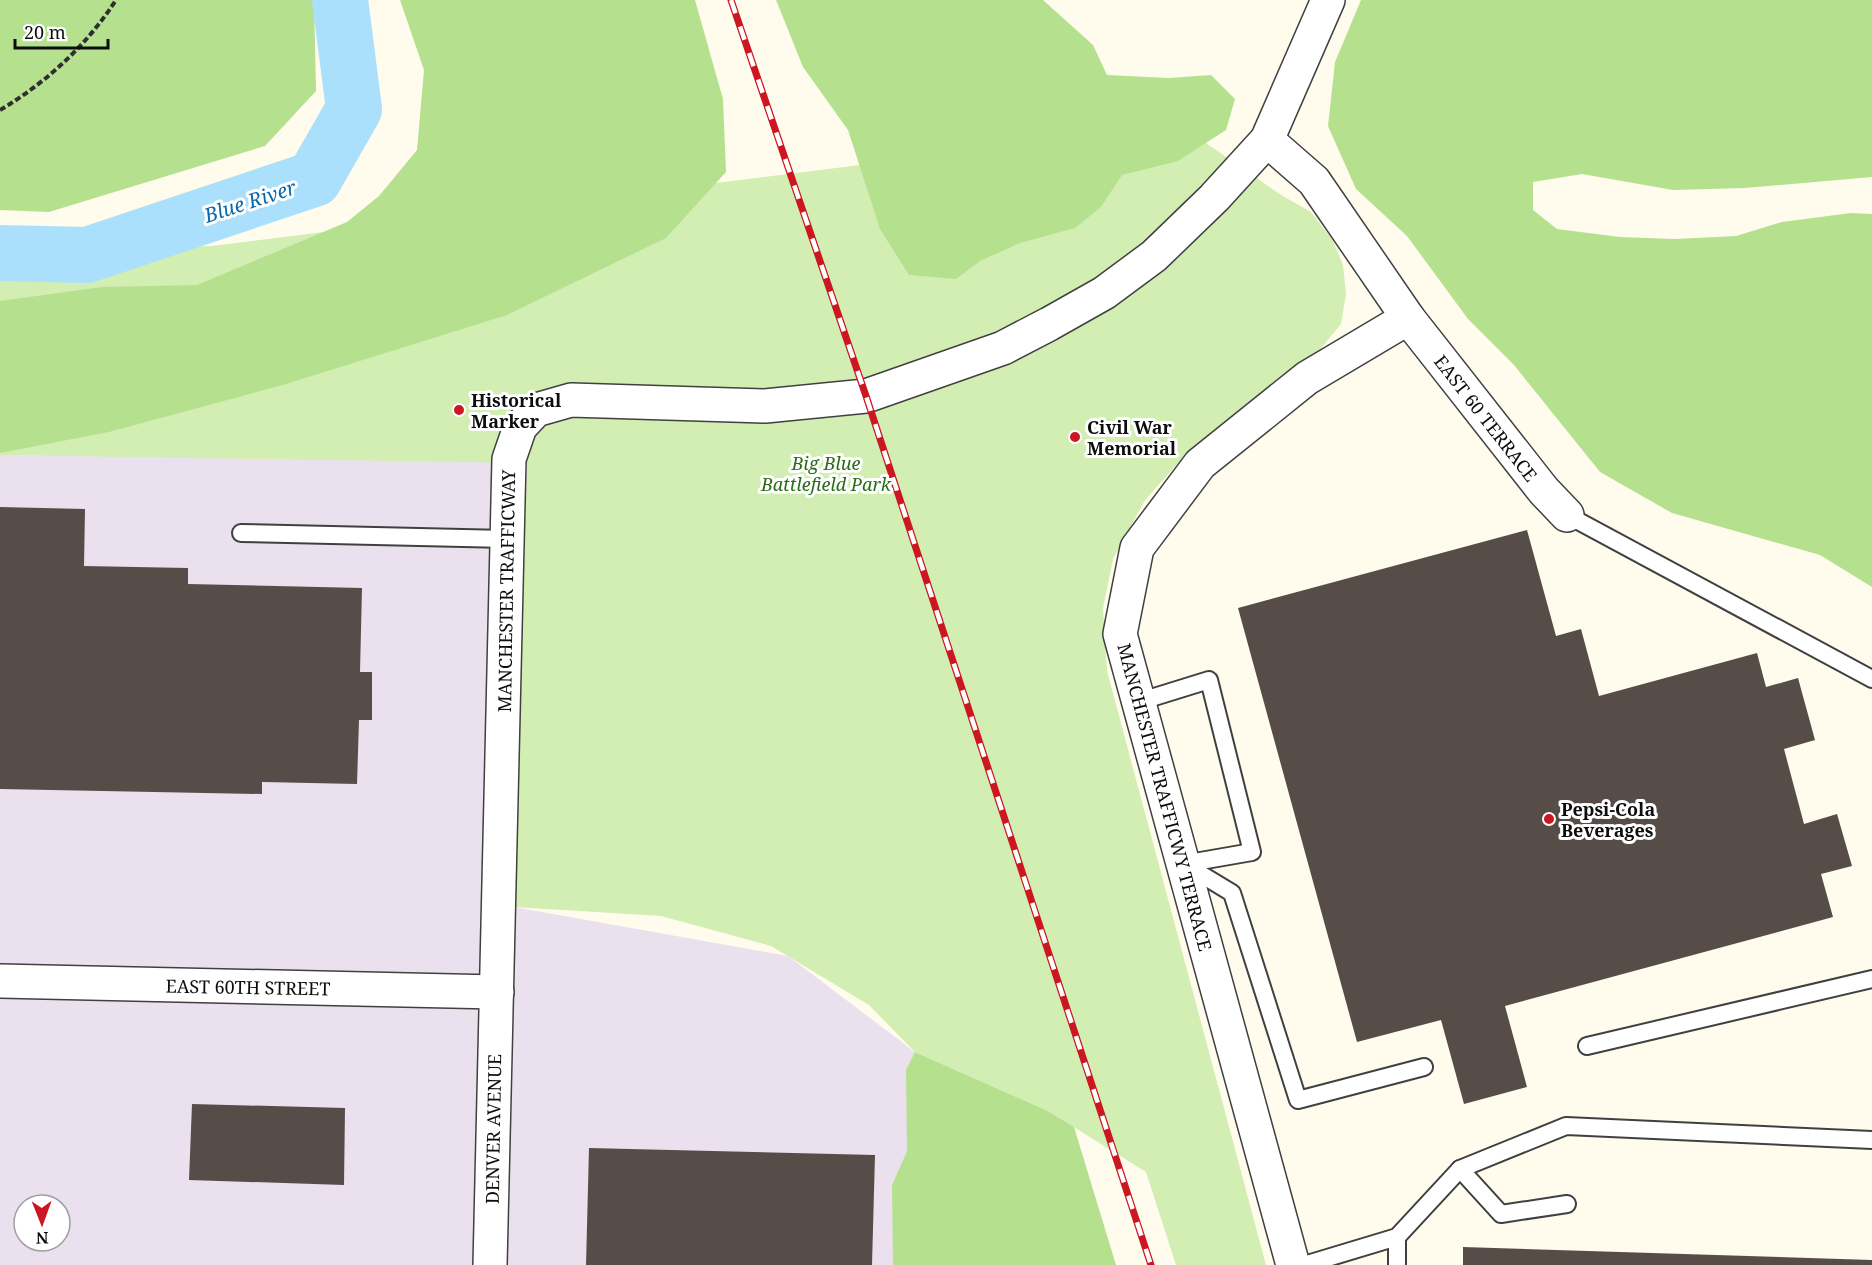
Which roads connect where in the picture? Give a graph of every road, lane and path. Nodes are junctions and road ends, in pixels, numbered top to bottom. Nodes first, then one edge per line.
1 (116, 0) edge
2 (1328, 0) edge
3 (0, 110) edge
4 (1267, 140) junction
5 (1408, 318) junction
6 (1567, 514) joint
7 (241, 533) dead end
8 (507, 539) junction
9 (1872, 679) edge
10 (1138, 702) junction
11 (1183, 864) junction
12 (1872, 979) edge
13 (0, 981) edge
14 (497, 992) junction
15 (1587, 1046) dead end
16 (1424, 1067) dead end
17 (1872, 1140) edge
18 (1460, 1169) junction
19 (1567, 1204) dead end
20 (1396, 1237) junction
21 (490, 1265) edge
22 (1293, 1265) edge
23 (1304, 1265) edge
24 (1397, 1265) edge

1 - 3 path
2 - 4 street, MANCHESTER TRAFFICWAY
4 - 5 street
4 - 8 street, MANCHESTER TRAFFICWAY
5 - 6 street, EAST 60 TERRACE
5 - 10 street, MANCHESTER TRAFFICWY TERRACE
6 - 9 lane
7 - 8 lane
8 - 14 street, MANCHESTER TRAFFICWAY
10 - 11 street, MANCHESTER TRAFFICWY TERRACE
10 - 11 lane
11 - 16 lane
11 - 22 street, MANCHESTER TRAFFICWY TERRACE
12 - 15 lane
13 - 14 street, EAST 60TH STREET
14 - 21 street, DENVER AVENUE
17 - 18 lane
18 - 19 lane
18 - 20 lane
20 - 23 lane
20 - 24 lane

